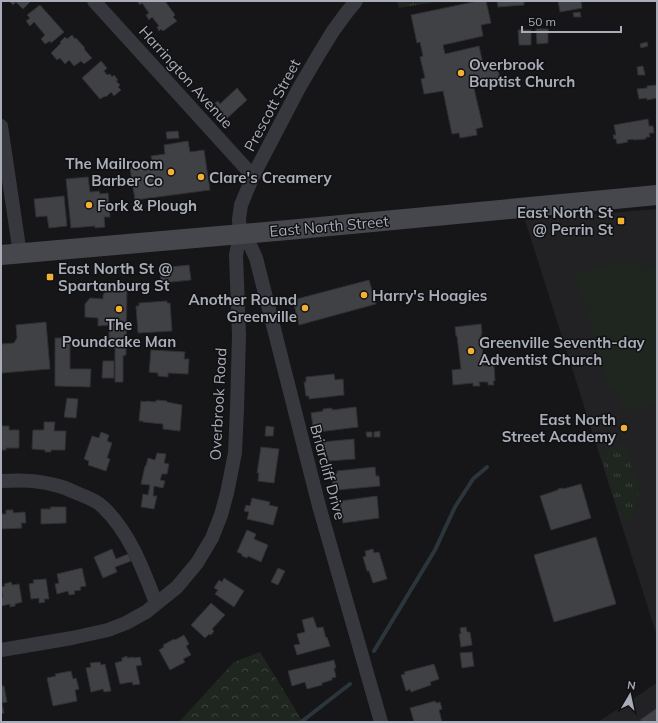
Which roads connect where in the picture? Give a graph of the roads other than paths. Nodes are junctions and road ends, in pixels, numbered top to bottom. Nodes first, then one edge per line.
1 (94, 1) edge
2 (356, 1) edge
3 (1, 126) edge
4 (253, 176) junction
5 (657, 195) edge
6 (240, 234) junction
7 (11, 254) edge
8 (1, 481) edge
9 (156, 603) junction
10 (1, 650) edge
11 (381, 722) edge

1 - 4 street, Harrington Avenue
2 - 4 street, Prescott Street
3 - 7 street
4 - 6 street, Prescott Street
5 - 6 main road, East North Street
6 - 7 main road, East North Street
6 - 9 street, Overbrook Road
6 - 11 street, Briarcliff Drive
8 - 9 street
9 - 10 street, Overbrook Road

